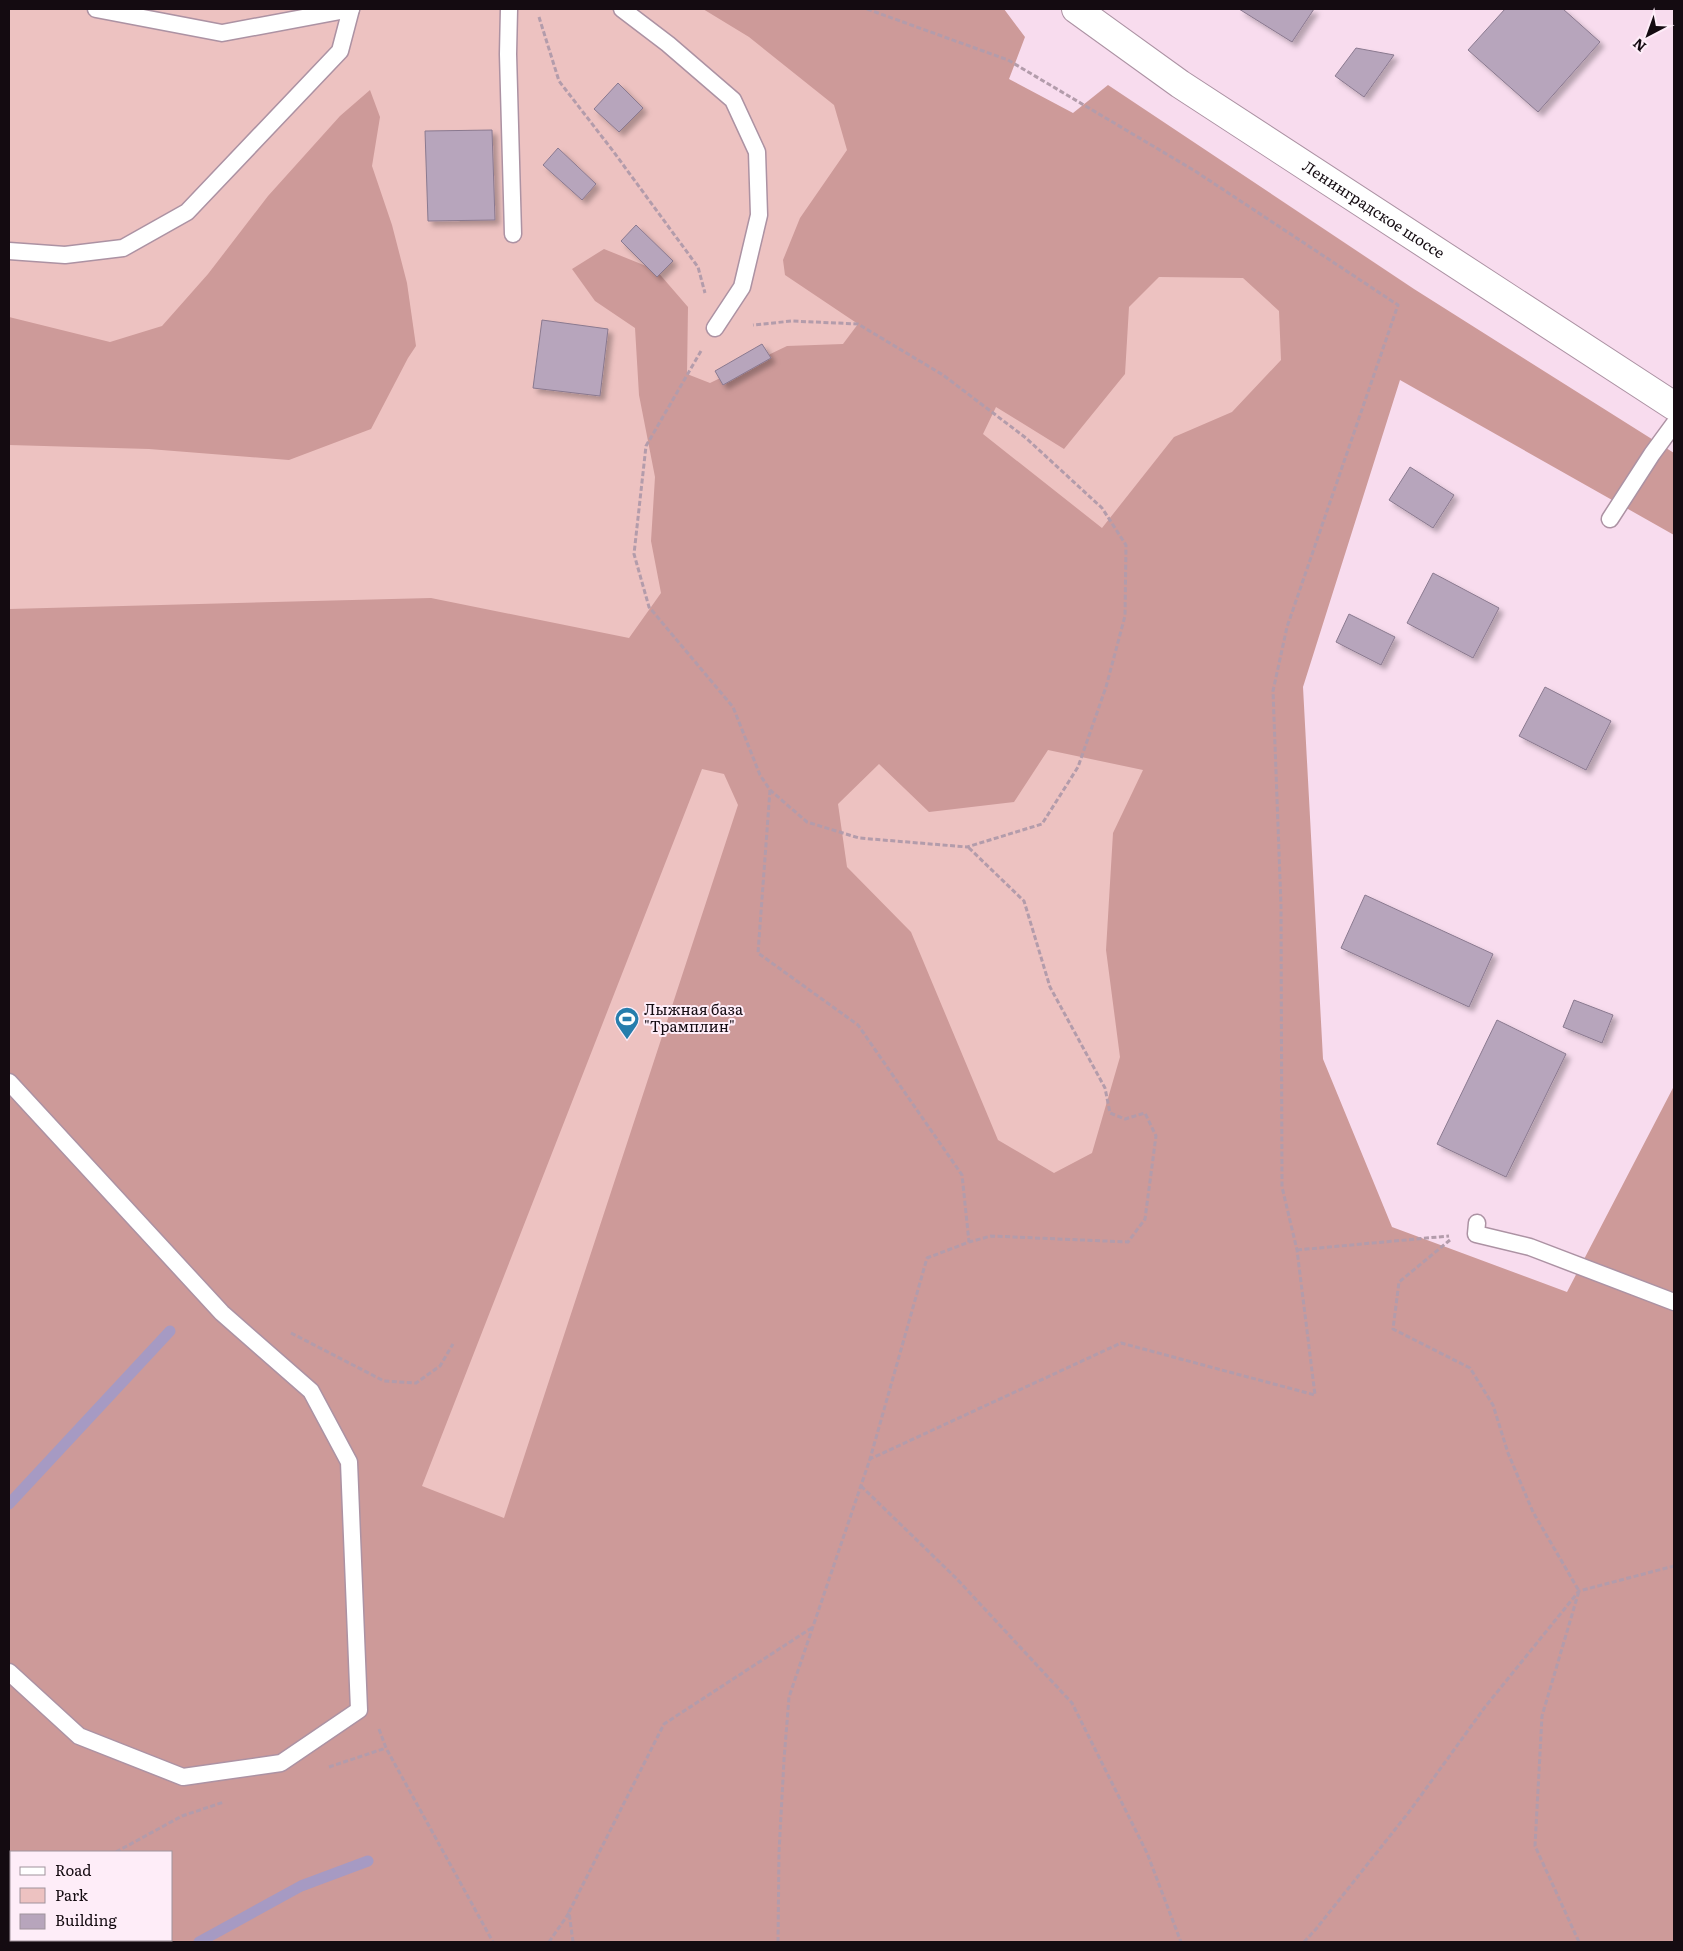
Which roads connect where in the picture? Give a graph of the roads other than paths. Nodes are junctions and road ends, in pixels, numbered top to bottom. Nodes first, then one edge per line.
1 (96, 9) edge
2 (351, 9) edge
3 (509, 9) edge
4 (622, 9) edge
5 (1076, 9) edge
6 (513, 234) dead end
7 (9, 251) edge
8 (715, 328) road end
9 (1674, 406) edge
10 (1674, 424) edge
11 (1610, 519) dead end
12 (9, 1082) edge
13 (1477, 1223) dead end
14 (1674, 1302) edge
15 (9, 1672) edge

1 - 2 lane
2 - 7 lane
3 - 6 lane
4 - 8 lane
5 - 9 main road, Ленинградское шоссе
10 - 11 lane
12 - 15 lane
13 - 14 lane

